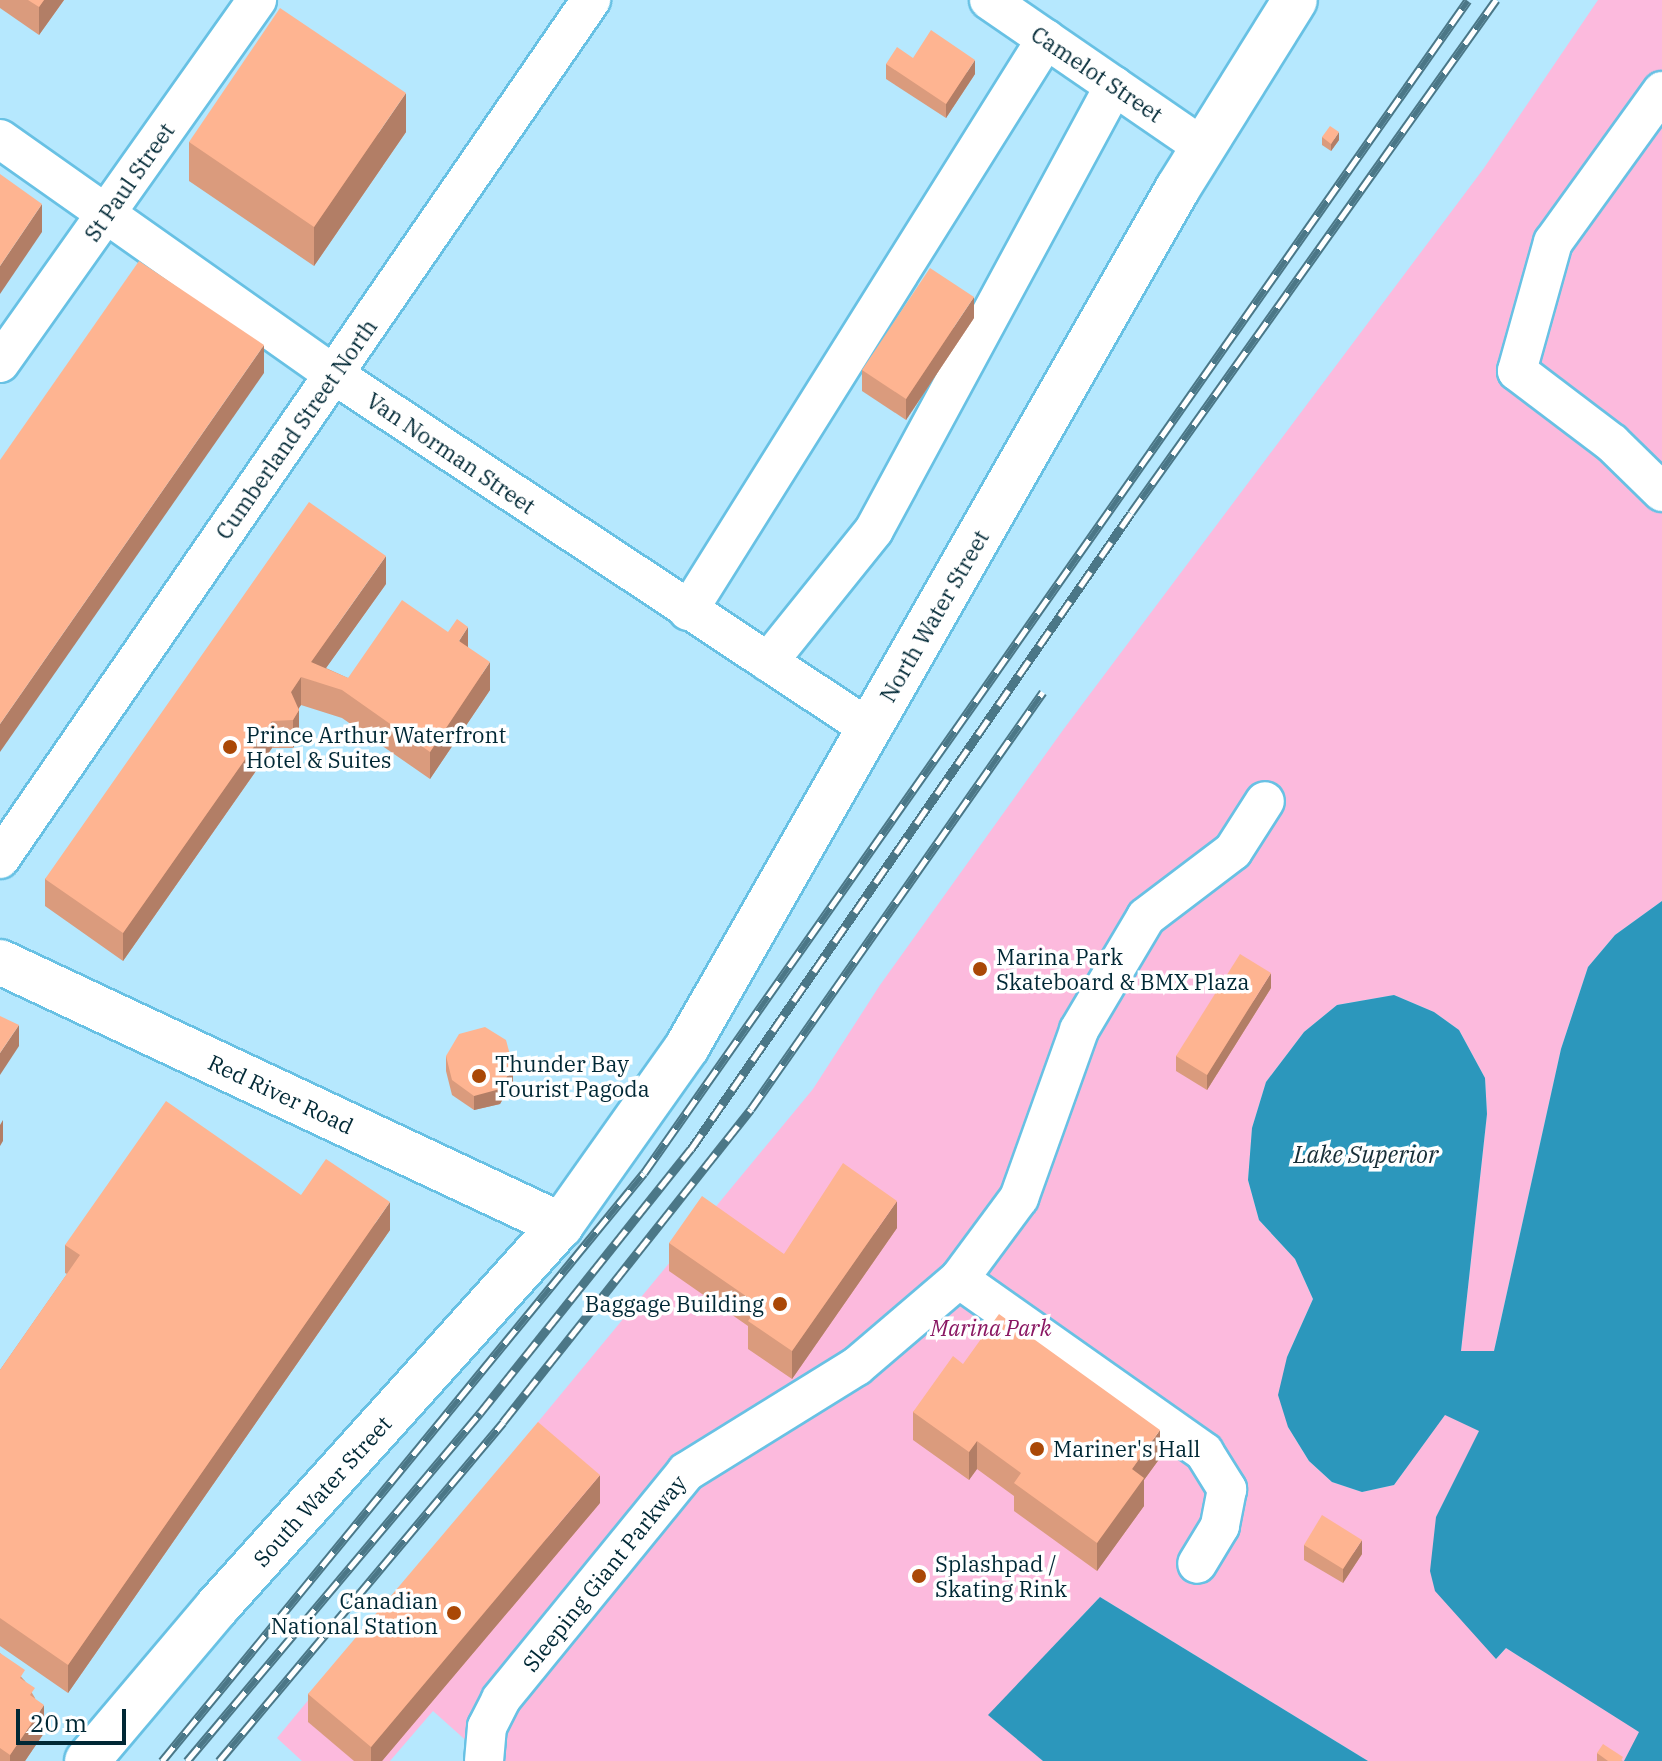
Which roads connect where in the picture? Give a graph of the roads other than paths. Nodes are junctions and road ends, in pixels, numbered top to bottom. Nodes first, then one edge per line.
1 (257, 0) edge
2 (591, 0) edge
3 (989, 0) edge
4 (1295, 0) edge
5 (1046, 39) junction
6 (1114, 86) junction
7 (1662, 91) edge
8 (0, 139) edge
9 (1204, 148) junction
10 (107, 213) junction
11 (0, 363) edge
12 (333, 374) junction
13 (1662, 492) edge
14 (688, 611) junction
15 (768, 662) junction
16 (870, 729) junction
17 (1265, 801) dead end
18 (0, 859) edge
19 (0, 962) edge
20 (561, 1225) junction
21 (959, 1279) junction
22 (1197, 1564) dead end
23 (87, 1761) edge
24 (484, 1761) edge

1 - 10 street, St Paul Street
2 - 12 street, Cumberland Street North
3 - 5 street, Camelot Street
4 - 9 main road, North Water Street
5 - 6 street, Camelot Street
5 - 14 street
6 - 9 street, Camelot Street
6 - 15 street
7 - 13 street
8 - 10 street, Van Norman Street
9 - 16 main road, North Water Street
10 - 11 street, St Paul Street
10 - 12 street, Van Norman Street
12 - 14 street, Van Norman Street
12 - 18 street, Cumberland Street North
14 - 15 street, Van Norman Street
15 - 16 street, Van Norman Street
16 - 20 main road, North Water Street
17 - 21 street, Sleeping Giant Parkway
19 - 20 main road, Red River Road
20 - 23 main road, South Water Street
21 - 22 street
21 - 24 street, Sleeping Giant Parkway

